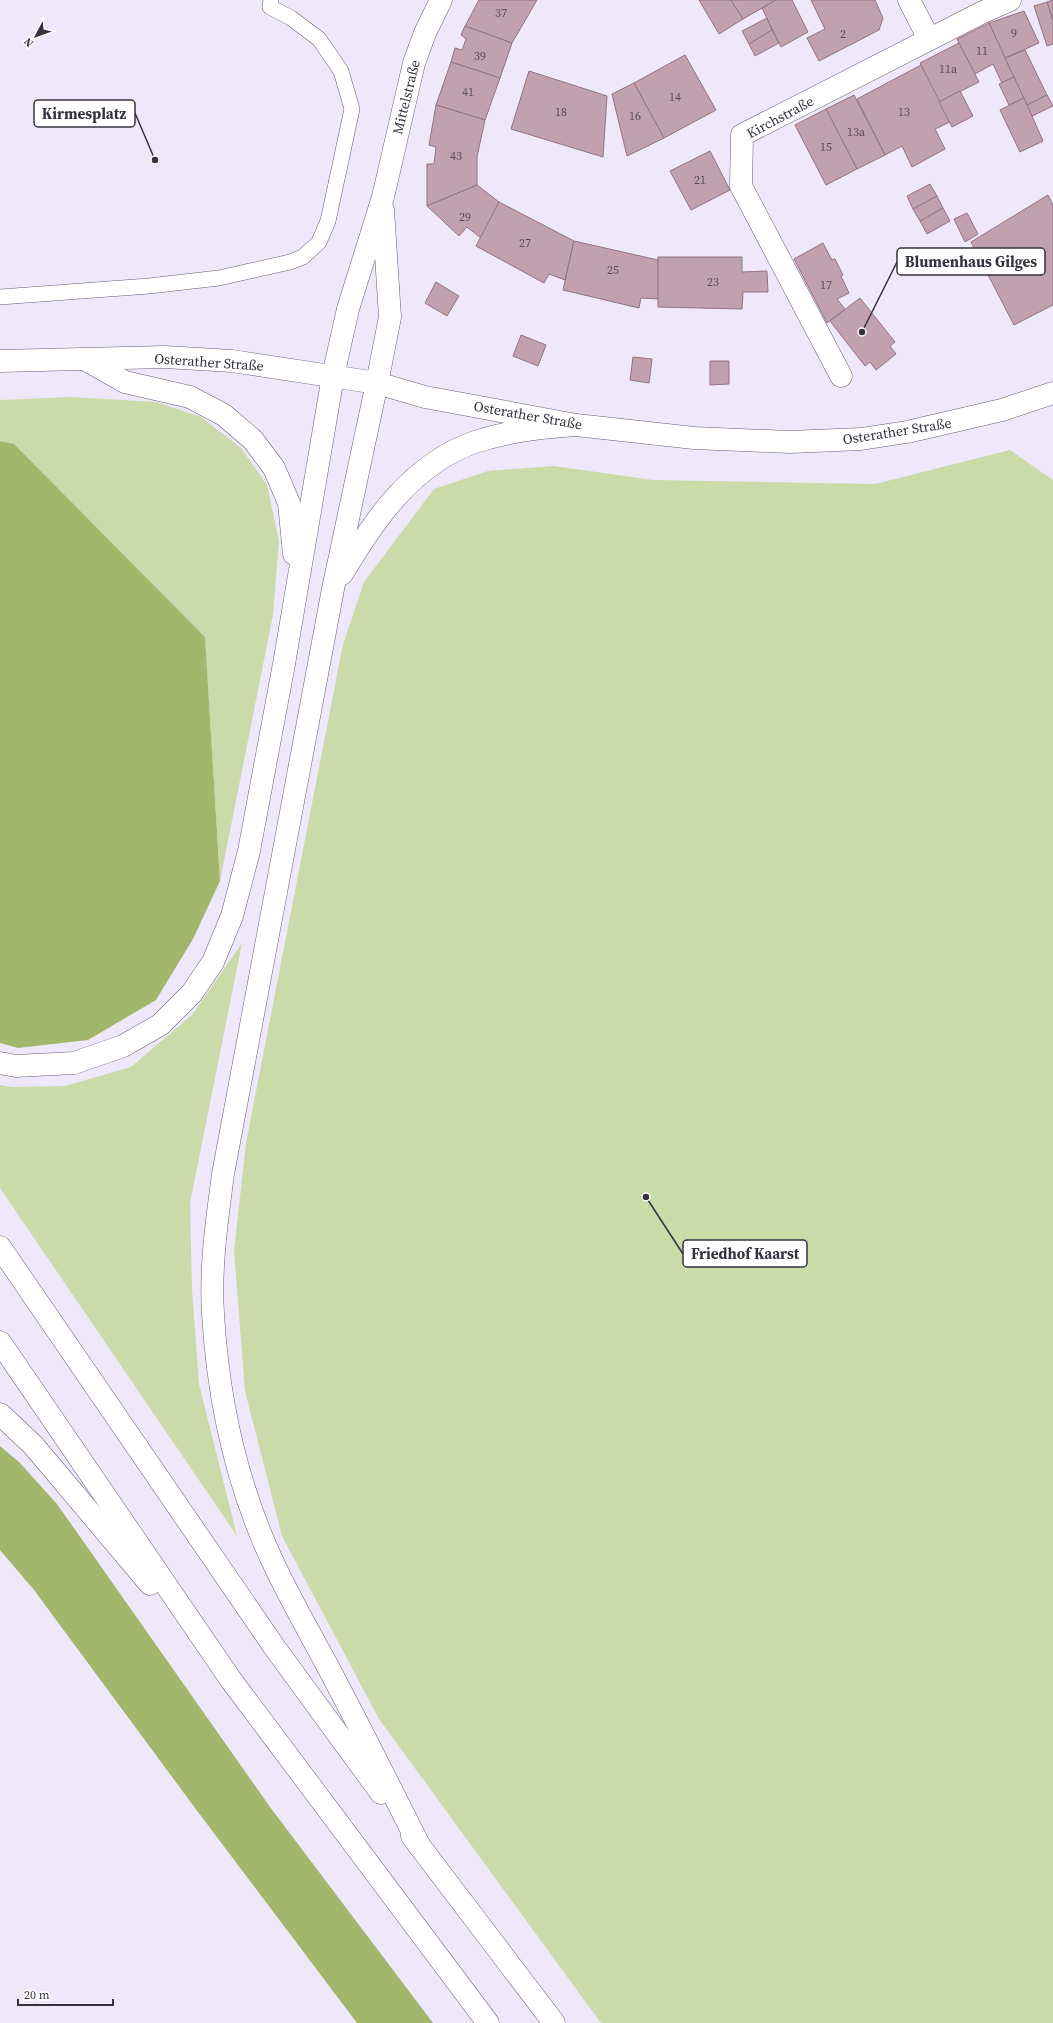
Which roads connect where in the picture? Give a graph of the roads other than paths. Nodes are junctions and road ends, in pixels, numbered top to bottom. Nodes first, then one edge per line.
1 (271, 0) edge
2 (441, 0) edge
3 (909, 0) edge
4 (1010, 0) edge
5 (929, 39) junction
6 (383, 197) junction
7 (0, 296) edge
8 (86, 360) junction
9 (0, 361) edge
10 (333, 376) junction
11 (841, 376) dead end
12 (377, 383) junction
13 (1053, 393) edge
14 (576, 425) junction
15 (333, 589) junction
16 (296, 591) junction
17 (0, 1062) edge
18 (0, 1247) edge
19 (0, 1342) edge
20 (0, 1414) edge
21 (231, 1680) junction
22 (420, 1847) junction
23 (488, 2023) edge
24 (554, 2023) edge

1 - 7 lane
2 - 6 main road, Mittelstraße
3 - 5 main road
4 - 5 main road, Kirchstraße
5 - 11 main road, Kirchstraße
6 - 10 main road, Mittelstraße
6 - 12 main road, Mittelstraße
8 - 9 main road, Osterather Straße
8 - 10 main road, Osterather Straße
8 - 16 main road
10 - 12 main road, Osterather Straße
10 - 16 main road, Mittelstraße
12 - 14 main road, Osterather Straße
12 - 15 main road, Mittelstraße
13 - 14 main road, Osterather Straße
14 - 15 main road
15 - 22 main road, Mittelstraße
16 - 17 main road
18 - 22 main road
19 - 21 main road
20 - 21 main road
21 - 23 main road
22 - 24 main road

